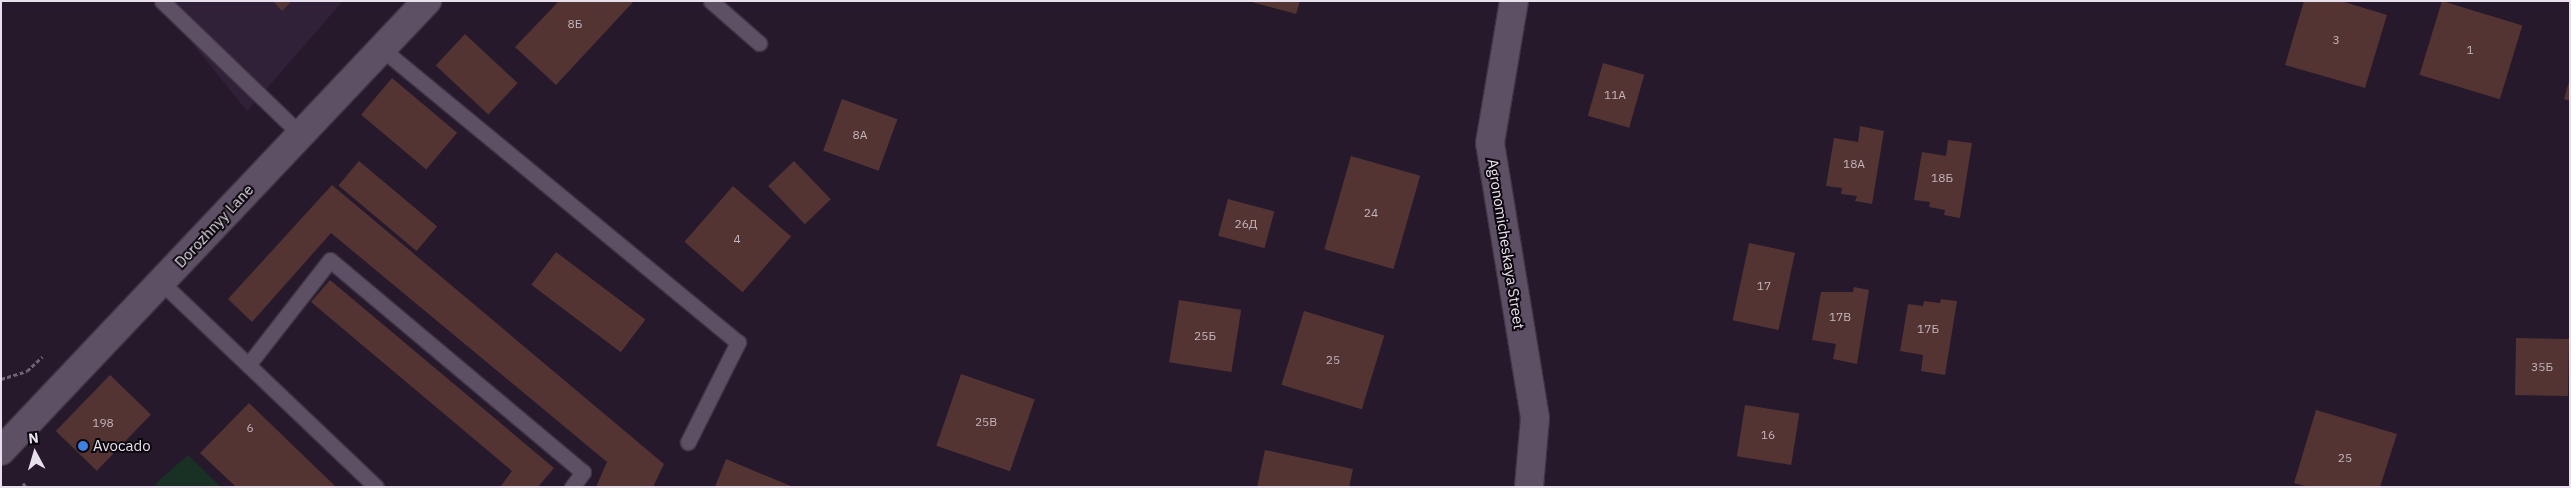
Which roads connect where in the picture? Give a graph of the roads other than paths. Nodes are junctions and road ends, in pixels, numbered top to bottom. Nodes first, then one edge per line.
1 (162, 1) edge
2 (428, 1) edge
3 (711, 1) edge
4 (1514, 1) edge
5 (759, 42) dead end
6 (382, 49) junction
7 (300, 134) junction
8 (161, 282) junction
9 (248, 365) junction
10 (688, 442) dead end
11 (1, 451) edge
12 (376, 487) edge
13 (572, 487) edge
14 (1529, 487) edge

1 - 7 lane
2 - 6 street, Dorozhnyy Lane
3 - 5 lane
4 - 14 street, Agronomicheskaya Street
6 - 7 street, Dorozhnyy Lane
6 - 10 lane
7 - 8 street, Dorozhnyy Lane
8 - 9 lane
8 - 11 street, Dorozhnyy Lane
9 - 12 lane
9 - 13 lane

